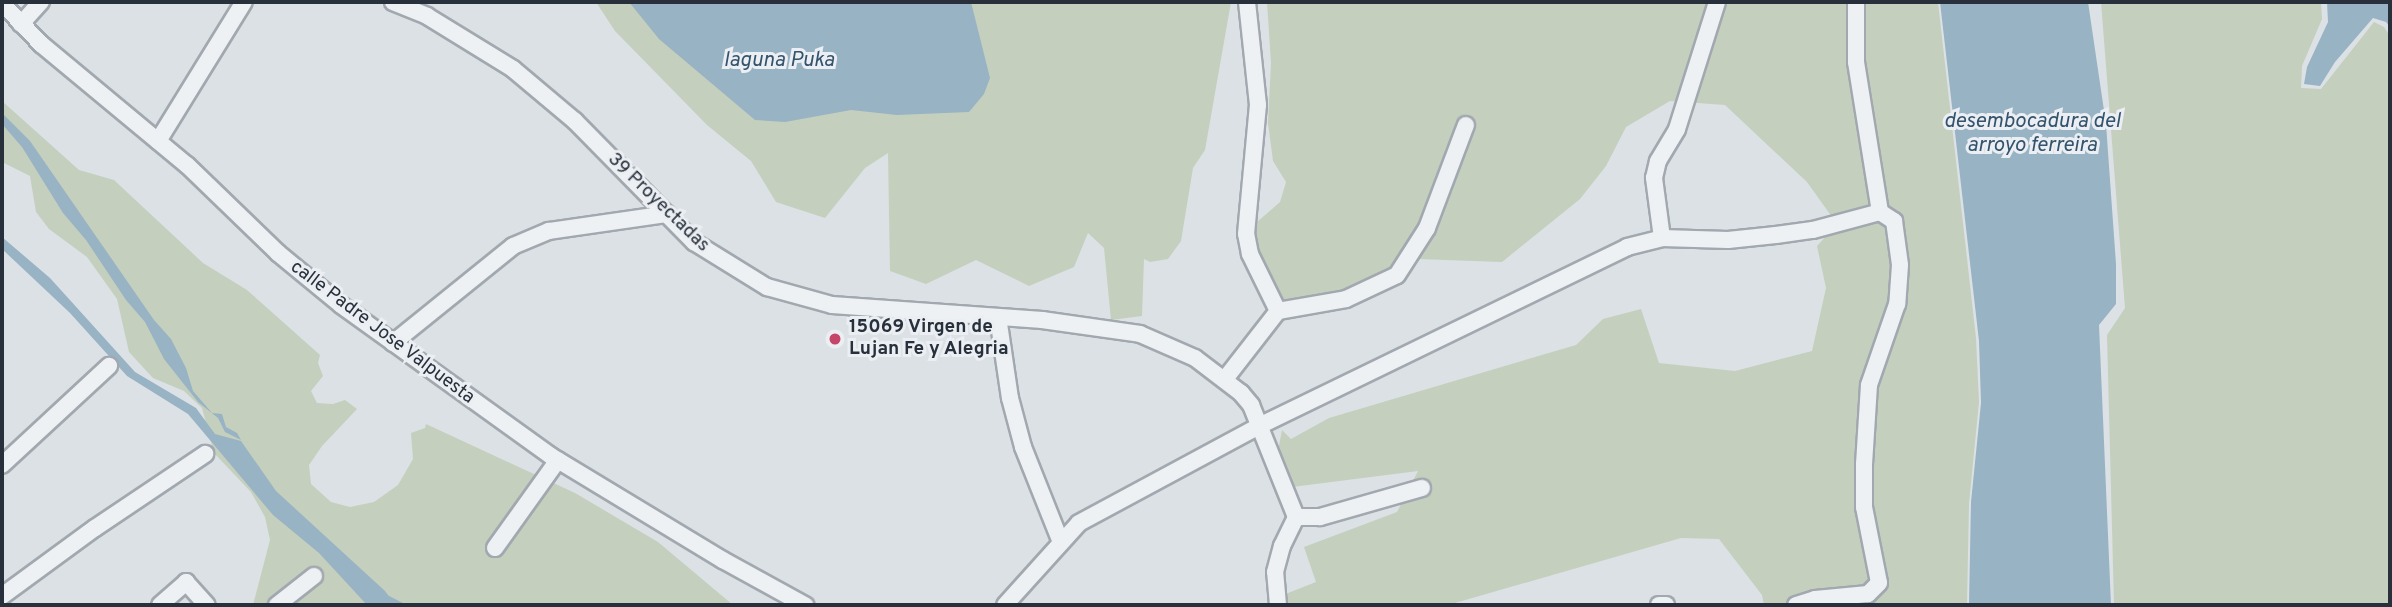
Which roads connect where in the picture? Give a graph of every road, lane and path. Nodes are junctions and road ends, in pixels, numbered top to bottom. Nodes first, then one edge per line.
1 (41, 2) edge
2 (244, 2) edge
3 (393, 2) edge
4 (1247, 2) edge
5 (1717, 2) edge
6 (1856, 2) edge
7 (2, 3) edge
8 (20, 24) junction
9 (1466, 125) dead end
10 (158, 141) junction
11 (1880, 212) junction
12 (667, 214) junction
13 (1662, 238) junction
14 (1278, 311) junction
15 (998, 317) junction
16 (393, 342) junction
17 (109, 366) dead end
18 (1225, 379) junction
19 (1259, 426) junction
20 (205, 454) dead end
21 (558, 460) junction
22 (2, 465) edge
23 (1422, 488) dead end
24 (1296, 517) junction
25 (1060, 540) junction
26 (495, 548) dead end
27 (314, 576) dead end
28 (2, 596) edge
29 (160, 605) edge
30 (207, 605) edge
31 (277, 605) edge
32 (805, 605) edge
33 (1004, 605) edge
34 (1278, 605) edge
35 (1659, 605) edge
36 (1666, 605) edge
37 (1796, 605) edge

1 - 8 street
2 - 10 street
3 - 12 street, 39 Proyectadas
4 - 14 street
5 - 13 street
6 - 11 street
7 - 8 street, calle Padre Jose Valpuesta
8 - 10 street, calle Padre Jose Valpuesta
9 - 14 street
10 - 16 street, calle Padre Jose Valpuesta
11 - 13 street
11 - 37 street
12 - 15 street, 39 Proyectadas
12 - 16 street
13 - 19 street
14 - 18 street
15 - 18 street, 39 Proyectadas
15 - 25 street
16 - 21 street, calle Padre Jose Valpuesta
17 - 22 street
18 - 19 street, 39 Proyectadas
19 - 24 street, 39 Proyectadas
19 - 25 street
20 - 28 street
21 - 26 street
21 - 32 street, calle Padre Jose Valpuesta
23 - 24 street
24 - 34 street
25 - 33 street
27 - 31 street
29 - 30 street
35 - 36 street

